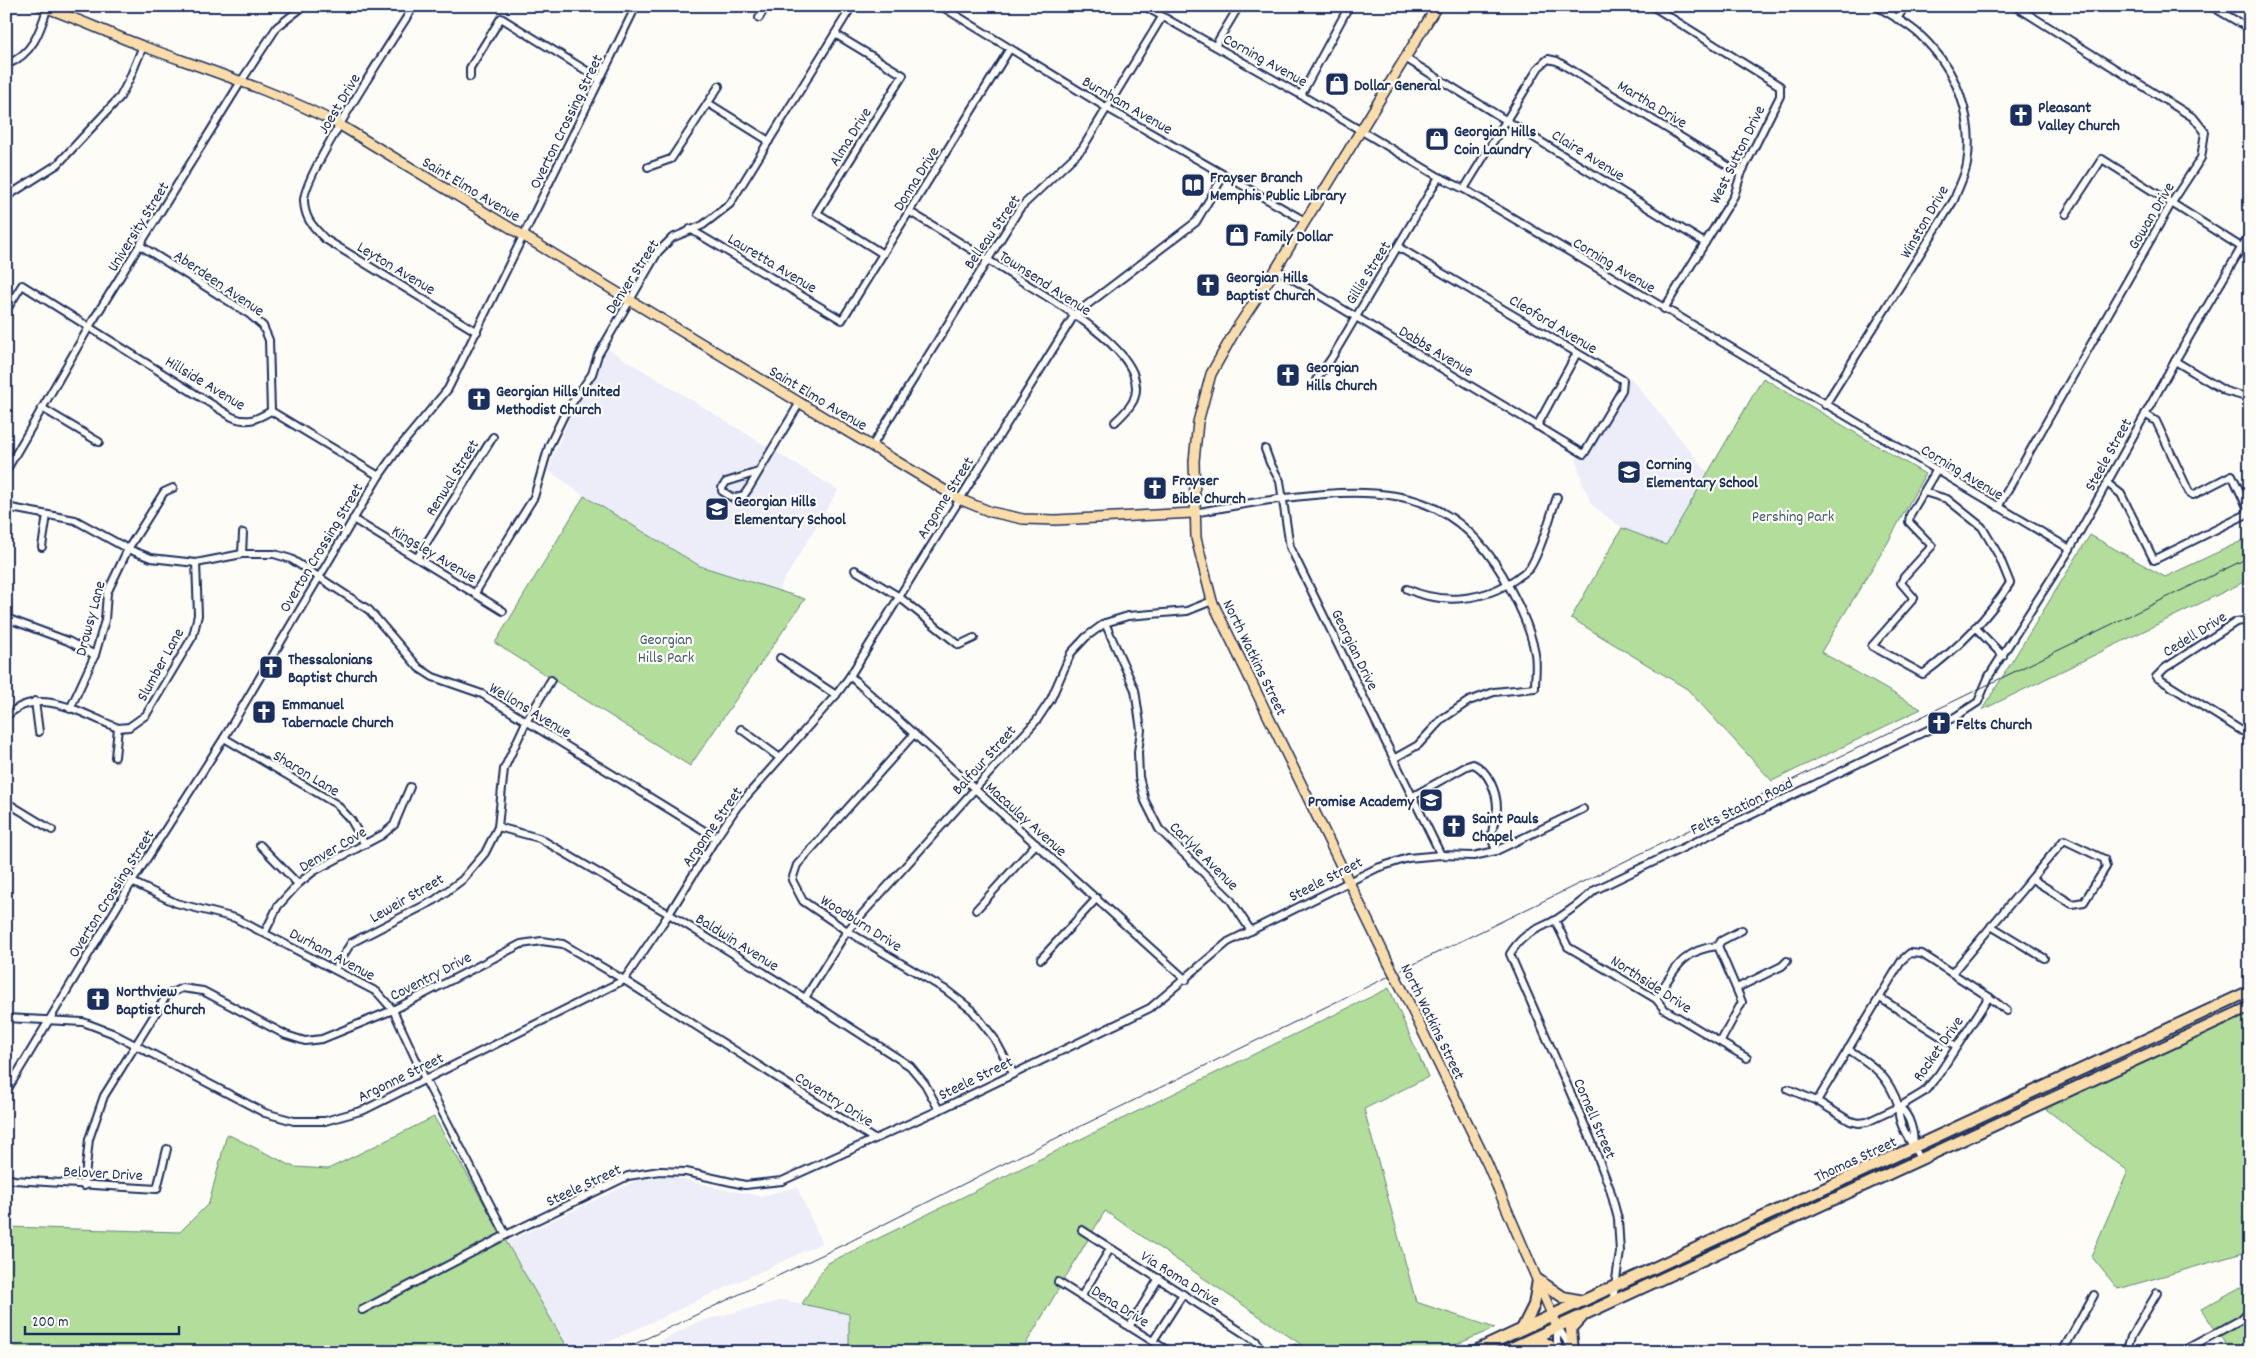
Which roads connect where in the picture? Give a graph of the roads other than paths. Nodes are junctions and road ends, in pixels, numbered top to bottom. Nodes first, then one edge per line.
1 (304, 6) edge
2 (414, 6) edge
3 (636, 6) edge
4 (766, 6) edge
5 (852, 6) edge
6 (941, 6) edge
7 (1144, 6) edge
8 (1239, 6) edge
9 (1350, 6) edge
10 (1438, 6) edge
11 (1652, 6) edge
12 (1876, 6) edge
13 (1905, 6) edge
14 (2015, 6) edge
15 (2211, 6) edge
16 (46, 7) edge
17 (1162, 17) junction
18 (759, 18) dead end
19 (1897, 19) junction
20 (2250, 30) edge
21 (835, 34) junction
22 (142, 46) junction
23 (1215, 46) junction
24 (1009, 50) junction
25 (1405, 58) junction
26 (6, 65) edge
27 (470, 77) dead end
28 (600, 79) junction
29 (242, 80) junction
30 (719, 86) dead end
31 (1301, 94) junction
32 (708, 103) junction
33 (1107, 108) junction
34 (1507, 119) junction
35 (340, 125) junction
36 (1361, 131) junction
37 (769, 141) junction
38 (648, 167) dead end
39 (1742, 174) junction
40 (1224, 176) junction
41 (1439, 177) junction
42 (1464, 189) junction
43 (7, 193) edge
44 (2171, 204) junction
45 (910, 212) junction
46 (2066, 214) dead end
47 (307, 220) joint
48 (1304, 221) junction
49 (690, 228) junction
50 (2250, 233) edge
51 (523, 237) junction
52 (1706, 243) junction
53 (141, 246) junction
54 (1398, 247) junction
55 (2241, 247) junction
56 (883, 254) junction
57 (986, 259) junction
58 (1276, 268) junction
59 (628, 301) junction
60 (1664, 309) junction
61 (6, 311) edge
62 (1075, 314) junction
63 (1355, 317) junction
64 (842, 320) joint
65 (89, 327) junction
66 (477, 332) junction
67 (1577, 353) junction
68 (2175, 361) junction
69 (1316, 380) dead end
70 (2250, 398) edge
71 (799, 404) junction
72 (1825, 405) junction
73 (42, 408) junction
74 (271, 411) junction
75 (2145, 414) junction
76 (1115, 422) dead end
77 (1537, 426) junction
78 (492, 437) dead end
79 (99, 442) dead end
80 (872, 446) junction
81 (1265, 449) dead end
82 (1584, 454) joint
83 (6, 471) edge
84 (1936, 471) junction
85 (758, 472) junction
86 (378, 476) junction
87 (2107, 483) junction
88 (173, 488) dead end
89 (1924, 492) junction
90 (1283, 497) junction
91 (1557, 497) dead end
92 (958, 500) junction
93 (6, 507) edge
94 (1998, 507) junction
95 (1194, 513) junction
96 (47, 515) junction
97 (353, 519) junction
98 (243, 533) dead end
99 (42, 547) dead end
100 (128, 549) junction
101 (2070, 549) junction
102 (242, 554) junction
103 (417, 558) junction
104 (196, 563) junction
105 (855, 570) dead end
106 (318, 576) junction
107 (1508, 584) junction
108 (1406, 589) dead end
109 (475, 593) junction
110 (898, 596) junction
111 (1212, 601) junction
112 (503, 611) dead end
113 (6, 618) edge
114 (2250, 620) edge
115 (1105, 623) junction
116 (1975, 627) junction
117 (974, 638) dead end
118 (96, 655) junction
119 (2003, 656) junction
120 (780, 658) dead end
121 (850, 676) junction
122 (551, 680) dead end
123 (1986, 686) joint
124 (836, 695) junction
125 (35, 701) junction
126 (70, 709) junction
127 (6, 717) edge
128 (526, 722) junction
129 (118, 728) junction
130 (741, 729) dead end
131 (39, 732) dead end
132 (914, 734) junction
133 (2250, 736) edge
134 (224, 738) junction
135 (115, 757) dead end
136 (780, 758) junction
137 (1395, 758) junction
138 (410, 787) dead end
139 (975, 788) junction
140 (1413, 796) junction
141 (6, 802) edge
142 (1583, 809) dead end
143 (498, 827) junction
144 (52, 830) dead end
145 (716, 838) junction
146 (364, 843) junction
147 (1036, 844) junction
148 (260, 845) dead end
149 (1496, 851) junction
150 (1441, 855) junction
151 (2032, 879) junction
152 (132, 882) junction
153 (1348, 882) junction
154 (298, 884) junction
155 (1097, 898) junction
156 (976, 910) dead end
157 (669, 914) junction
158 (1555, 920) junction
159 (1991, 926) junction
160 (1742, 930) dead end
161 (847, 931) junction
162 (1252, 931) junction
163 (265, 932) junction
164 (1718, 946) junction
165 (1510, 954) joint
166 (2044, 958) dead end
167 (1041, 960) dead end
168 (1787, 960) dead end
169 (335, 969) junction
170 (1952, 973) junction
171 (624, 980) junction
172 (1186, 980) junction
173 (1737, 988) junction
174 (2250, 991) edge
175 (1989, 996) junction
176 (804, 998) junction
177 (1880, 998) junction
178 (1656, 999) junction
179 (2250, 1007) edge
180 (393, 1010) junction
181 (2007, 1012) dead end
182 (6, 1018) edge
183 (48, 1021) junction
184 (1721, 1041) junction
185 (134, 1045) junction
186 (1956, 1046) junction
187 (1848, 1049) junction
188 (1747, 1058) dead end
189 (1013, 1073) junction
190 (425, 1080) junction
191 (1788, 1088) dead end
192 (6, 1092) edge
193 (1817, 1101) junction
194 (2006, 1104) junction
195 (1899, 1107) junction
196 (939, 1110) junction
197 (2013, 1116) junction
198 (874, 1139) junction
199 (1914, 1147) junction
200 (167, 1149) dead end
201 (1920, 1159) junction
202 (6, 1177) edge
203 (84, 1186) junction
204 (1082, 1230) dead end
205 (506, 1235) junction
206 (1110, 1250) junction
207 (1159, 1278) junction
208 (1538, 1280) junction
209 (1058, 1282) dead end
210 (1614, 1286) junction
211 (2157, 1293) dead end
212 (1183, 1294) junction
213 (2094, 1295) dead end
214 (1081, 1297) junction
215 (1613, 1300) junction
216 (1582, 1301) junction
217 (362, 1310) dead end
218 (2250, 1310) edge
219 (1588, 1312) junction
220 (1553, 1315) junction
221 (1557, 1326) junction
222 (1129, 1327) junction
223 (1522, 1329) junction
224 (1153, 1341) junction
225 (1522, 1342) junction
226 (1170, 1352) edge
227 (1261, 1352) edge
228 (1288, 1352) edge
229 (1307, 1352) edge
230 (1473, 1352) edge
231 (1503, 1352) edge
232 (1556, 1352) edge
233 (1561, 1352) edge
234 (1573, 1352) edge
235 (2062, 1352) edge
236 (2126, 1352) edge
237 (2181, 1352) edge

1 - 29 street, University Street
2 - 35 street, Joest Drive
3 - 28 street, Overton Crossing Street
4 - 18 street
5 - 21 street, Denver Street
6 - 24 street, Burnham Avenue
7 - 17 street, Corning Avenue
8 - 23 street
9 - 31 street
10 - 25 main road, North Watkins Street
11 - 39 street, West Sutton Drive
12 - 19 street, Winston Drive
13 - 19 street
14 - 44 street, Gowan Drive
15 - 20 street
16 - 22 main road, Saint Elmo Avenue
16 - 26 street
17 - 23 street, Corning Avenue
17 - 33 street, Belleau Street
19 - 72 street, Winston Drive
21 - 37 street, Denver Street
21 - 56 street, Alma Drive
22 - 29 main road, Saint Elmo Avenue
22 - 43 street
23 - 31 street, Corning Avenue
24 - 33 street, Burnham Avenue
24 - 45 street, Donna Drive
25 - 34 street, Claire Avenue
25 - 36 main road, North Watkins Street
27 - 28 street
28 - 51 street, Overton Crossing Street
29 - 35 main road, Saint Elmo Avenue
29 - 53 street, University Street
30 - 32 street
31 - 36 street, Corning Avenue
32 - 37 street
32 - 38 street
33 - 40 street, Burnham Avenue
33 - 57 street, Belleau Street
34 - 39 street, Martha Drive
34 - 42 street
34 - 52 street, Claire Avenue
35 - 47 street, Joest Drive
35 - 51 main road, Saint Elmo Avenue
36 - 41 street, Corning Avenue
36 - 48 main road, North Watkins Street
37 - 49 street, Denver Street
39 - 52 street, West Sutton Drive
40 - 48 street, Burnham Avenue
40 - 62 street, Argonne Street
41 - 42 street, Corning Avenue
41 - 54 street, Gillie Street
42 - 60 street, Corning Avenue
44 - 46 street
44 - 55 street
44 - 94 street, Gowan Drive
45 - 56 street, Donna Drive
45 - 57 street, Townsend Avenue
47 - 66 street, Leyton Avenue
48 - 58 main road, North Watkins Street
49 - 59 street, Denver Street
49 - 64 street, Lauretta Avenue
50 - 55 street, Steele Street
51 - 59 main road, Saint Elmo Avenue
51 - 66 street, Overton Crossing Street
52 - 60 street, West Sutton Drive
53 - 65 street, University Street
53 - 74 street, Aberdeen Avenue
54 - 63 street, Gillie Street
54 - 67 street, Cleoford Avenue
55 - 68 street, Steele Street
56 - 64 street, Donna Drive
57 - 62 street, Townsend Avenue
57 - 80 street, Belleau Street
58 - 63 street, Dabbs Avenue
58 - 95 main road, North Watkins Street
59 - 71 main road, Saint Elmo Avenue
59 - 109 street, Denver Street
60 - 72 street, Corning Avenue
61 - 65 street, Hillside Avenue
62 - 76 street, Townsend Avenue
62 - 92 street, Argonne Street
63 - 69 street, Gillie Street
63 - 77 street, Dabbs Avenue
65 - 73 street, University Street
65 - 74 street, Hillside Avenue
66 - 86 street, Overton Crossing Street
67 - 77 street
67 - 82 street, Cleoford Avenue
68 - 70 street
68 - 75 street, Steele Street
71 - 80 main road, Saint Elmo Avenue
71 - 85 street
72 - 84 street, Corning Avenue
73 - 79 street
73 - 83 street, University Street
74 - 86 street
75 - 87 street, Steele Street
75 - 87 street
77 - 82 street, Dabbs Avenue
78 - 103 street, Renwal Street
80 - 92 main road, Saint Elmo Avenue
81 - 90 street, Georgian Drive
84 - 89 street
84 - 94 street, Corning Avenue
85 - 85 street
86 - 97 street, Overton Crossing Street
87 - 101 street, Steele Street
88 - 100 street, Drowsy Lane
89 - 116 street
89 - 116 street
90 - 95 street, Saint Elmo Avenue
90 - 107 street, Saint Elmo Avenue
90 - 137 street, Georgian Drive
91 - 107 street
92 - 95 main road, Saint Elmo Avenue
92 - 110 street, Argonne Street
93 - 96 street, Wellons Avenue
94 - 101 street, Corning Avenue
95 - 111 main road, North Watkins Street
96 - 99 street
96 - 100 street, Wellons Avenue
97 - 103 street, Kingsley Avenue
97 - 106 street, Overton Crossing Street
98 - 102 street
100 - 104 street, Wellons Avenue
100 - 118 street, Drowsy Lane
101 - 119 street, Steele Street
102 - 104 street, Wellons Avenue
102 - 106 street, Wellons Avenue
103 - 109 street, Kingsley Avenue
104 - 129 street, Slumber Lane
105 - 110 street
106 - 128 street, Wellons Avenue
106 - 134 street, Overton Crossing Street
107 - 108 street
107 - 137 street, Saint Elmo Avenue
109 - 112 street, Kingsley Avenue
110 - 117 street
110 - 121 street, Argonne Street
111 - 115 street, Balfour Street
111 - 153 main road, North Watkins Street
113 - 118 street
114 - 133 street, Cedell Drive
115 - 139 street, Balfour Street
115 - 162 street, Carlyle Avenue
116 - 119 street
118 - 126 street, Drowsy Lane
119 - 123 street, Steele Street
120 - 124 street
121 - 124 street, Argonne Street
121 - 132 street, Macaulay Avenue
122 - 128 street, Leweir Street
123 - 158 street, Felts Station Road
124 - 136 street, Argonne Street
125 - 126 street
125 - 127 street
125 - 131 street
126 - 129 street
128 - 143 street, Leweir Street
128 - 145 street, Wellons Avenue
129 - 135 street
130 - 136 street
132 - 139 street, Macaulay Avenue
132 - 161 street, Woodburn Drive
134 - 146 street, Sharon Lane
134 - 152 street, Overton Crossing Street
136 - 145 street, Argonne Street
137 - 140 street, Georgian Drive
138 - 146 street, Denver Cove
139 - 147 street, Macaulay Avenue
139 - 161 street, Balfour Street
140 - 149 street
140 - 150 street, Georgian Drive
141 - 144 street
142 - 149 street, Steele Street
143 - 157 street, Baldwin Avenue
143 - 169 street, Leweir Street
145 - 157 street, Argonne Street
146 - 154 street, Denver Cove
147 - 155 street, Macaulay Avenue
147 - 156 street
148 - 154 street
149 - 150 street, Steele Street
150 - 153 street, Steele Street
151 - 151 street
151 - 159 street
152 - 163 street, Durham Avenue
152 - 183 street, Overton Crossing Street
153 - 162 street, Steele Street
153 - 208 main road, North Watkins Street, bridge
154 - 163 street, Denver Cove
155 - 167 street
155 - 172 street, Macaulay Avenue
157 - 171 street, Argonne Street
157 - 176 street, Baldwin Avenue
158 - 165 street, Felts Station Road
158 - 178 street, Northside Drive
159 - 166 street
159 - 170 street
160 - 164 street
161 - 176 street, Balfour Street
161 - 189 street, Woodburn Drive
162 - 172 street, Steele Street
163 - 169 street, Durham Avenue
164 - 173 street
164 - 178 street
165 - 210 street, Cornell Street
168 - 173 street
169 - 180 street, Durham Avenue
170 - 175 street
170 - 177 street
171 - 180 street, Coventry Drive
171 - 190 street, Argonne Street
171 - 198 street, Coventry Drive
172 - 189 street, Steele Street
173 - 184 street
174 - 194 highway, Thomas Street
175 - 181 street
175 - 186 street, Rocket Drive
176 - 196 street, Baldwin Avenue
177 - 186 street
177 - 187 street
178 - 184 street, Northside Drive
179 - 197 highway, Thomas Street
180 - 185 street, Coventry Drive
180 - 190 street, Durham Avenue
182 - 183 street, Argonne Street
183 - 185 street, Argonne Street
183 - 192 street, Overton Crossing Street
184 - 188 street, Northside Drive
185 - 190 street, Argonne Street
185 - 203 street, Coventry Drive
186 - 195 street, Rocket Drive
187 - 193 street
187 - 195 street
189 - 196 street, Steele Street
190 - 205 street, Durham Avenue
191 - 193 street, Rocket Drive
193 - 195 street, Rocket Drive
194 - 197 highway
194 - 199 highway, Thomas Street
195 - 199 street
196 - 198 street, Steele Street
197 - 201 highway, Thomas Street
198 - 205 street, Steele Street
199 - 201 street
199 - 210 highway, Thomas Street
200 - 203 street, Belover Drive
201 - 215 highway, Thomas Street
202 - 203 street, Belover Drive
204 - 206 street, Via Roma Drive
205 - 217 street, Steele Street
206 - 207 street, Via Roma Drive
206 - 214 street
207 - 212 street, Via Roma Drive
207 - 222 street
208 - 216 highway
208 - 220 main road, North Watkins Street
208 - 223 highway
209 - 214 street, Dena Drive
210 - 215 street, Cornell Street
210 - 216 highway, Thomas Street
211 - 236 street
212 - 224 street
212 - 227 street, Via Roma Drive
213 - 235 street
214 - 222 street, Dena Drive
215 - 219 highway, Thomas Street
216 - 220 highway, Thomas Street
218 - 237 street
219 - 221 highway, Thomas Street
219 - 234 highway
220 - 221 main road, North Watkins Street
220 - 223 highway, Thomas Street
221 - 225 highway, Thomas Street
221 - 233 street, North Watkins Street
221 - 234 street, North Watkins Street
222 - 224 street, Dena Drive
223 - 230 highway, Thomas Street
224 - 226 street, Dena Drive
225 - 231 highway, Thomas Street
225 - 232 highway
228 - 229 street

